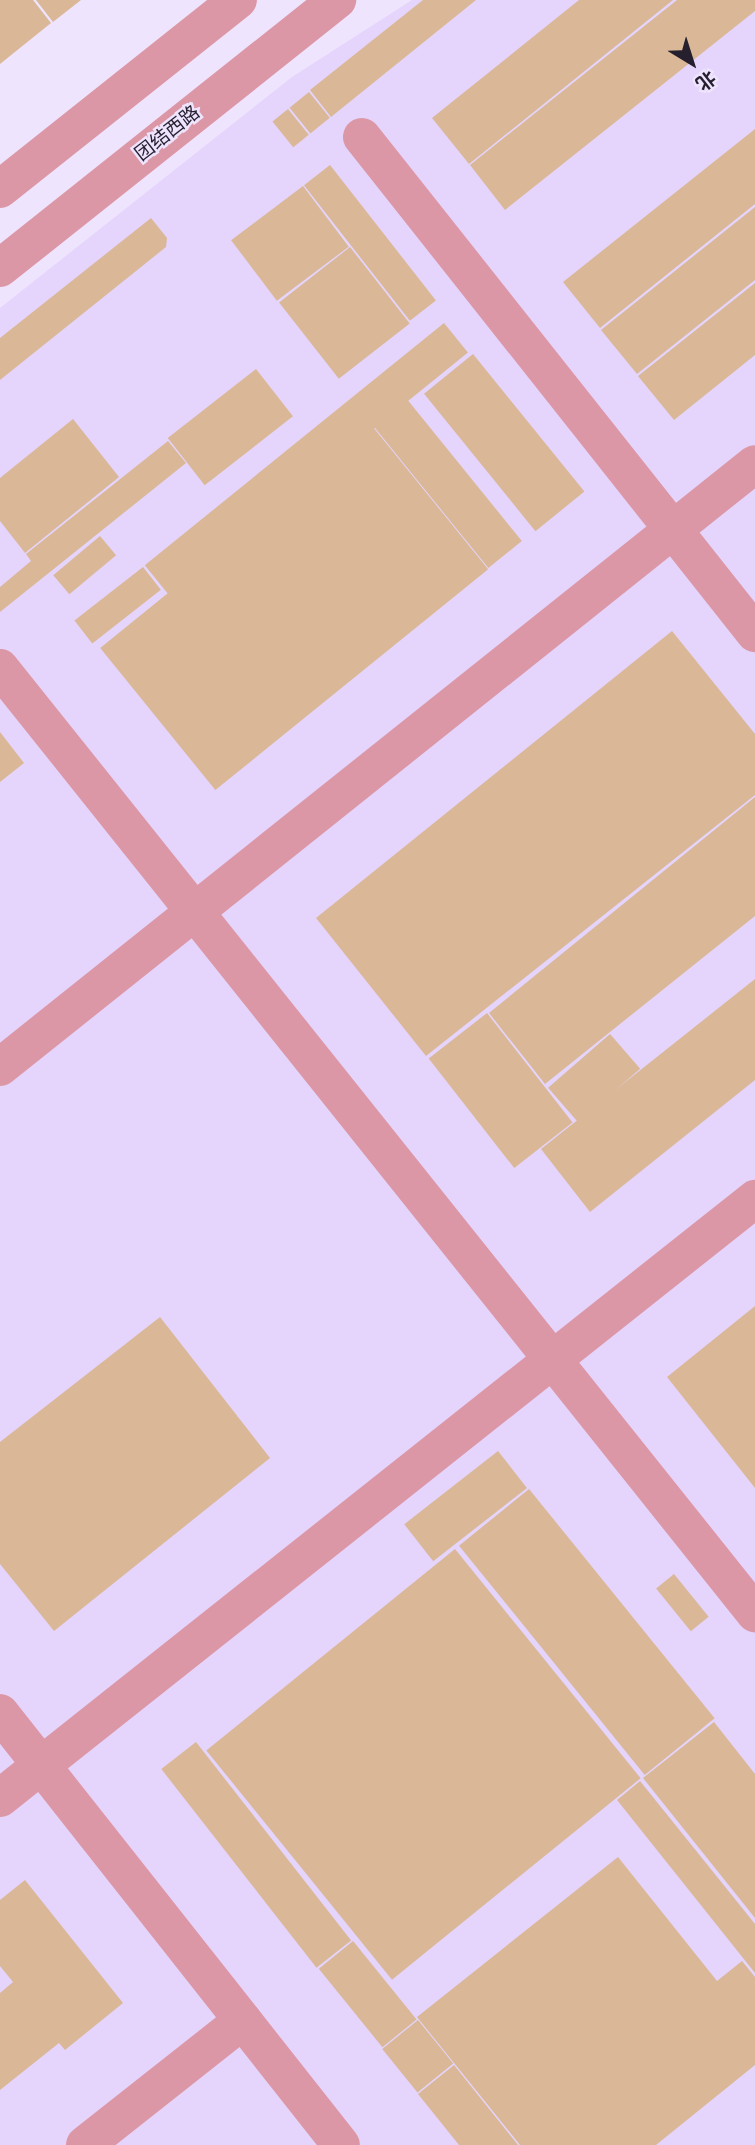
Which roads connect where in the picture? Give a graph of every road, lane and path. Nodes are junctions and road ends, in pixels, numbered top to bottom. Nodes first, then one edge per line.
1 (238, 0) edge
2 (337, 0) edge
3 (362, 137) dead end
4 (0, 189) edge
5 (0, 268) edge
6 (755, 464) edge
7 (673, 530) junction
8 (755, 633) edge
9 (0, 667) edge
10 (196, 913) junction
11 (0, 1067) edge
12 (755, 1199) edge
13 (553, 1360) junction
14 (755, 1612) edge
15 (0, 1713) edge
16 (41, 1765) junction
17 (0, 1798) edge
18 (243, 2020) junction
19 (85, 2145) edge
20 (341, 2145) edge

1 - 4 street
2 - 5 street, 团结西路
3 - 7 street
6 - 7 street
7 - 8 street
7 - 10 street
9 - 10 street
10 - 11 street
10 - 13 street
12 - 13 street
13 - 14 street
13 - 16 street
15 - 16 street
16 - 17 street
16 - 18 street
18 - 19 street
18 - 20 street

